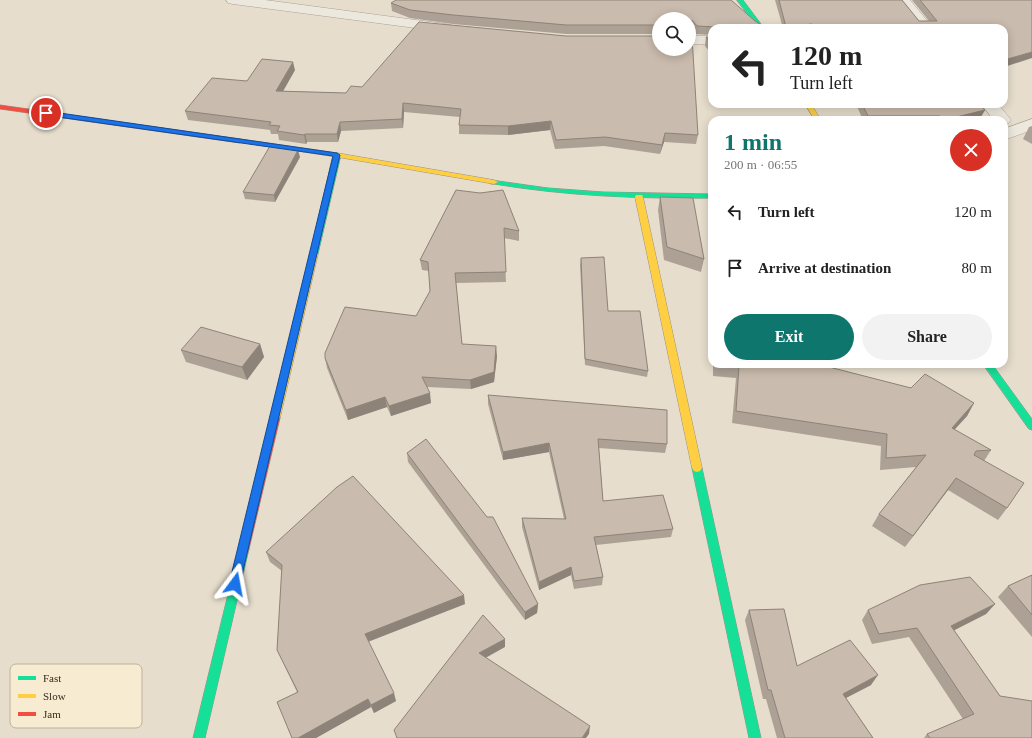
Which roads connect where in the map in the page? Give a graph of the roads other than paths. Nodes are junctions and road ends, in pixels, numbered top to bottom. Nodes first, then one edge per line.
1 (233, 0) edge
2 (740, 0) edge
3 (903, 0) edge
4 (757, 24) edge
5 (923, 24) edge
6 (460, 29) edge
7 (696, 40) edge
8 (708, 40) edge
9 (0, 107) edge
10 (1032, 124) edge
11 (1008, 127) edge
12 (337, 155) junction
13 (708, 196) edge
14 (639, 197) junction
15 (990, 368) edge
16 (1032, 426) edge
17 (199, 738) edge
18 (755, 738) edge

1 - 6 street
2 - 4 street
3 - 5 street
7 - 8 street
9 - 12 street
10 - 11 street
12 - 14 street
12 - 17 street
13 - 14 street
14 - 18 street
15 - 16 street

